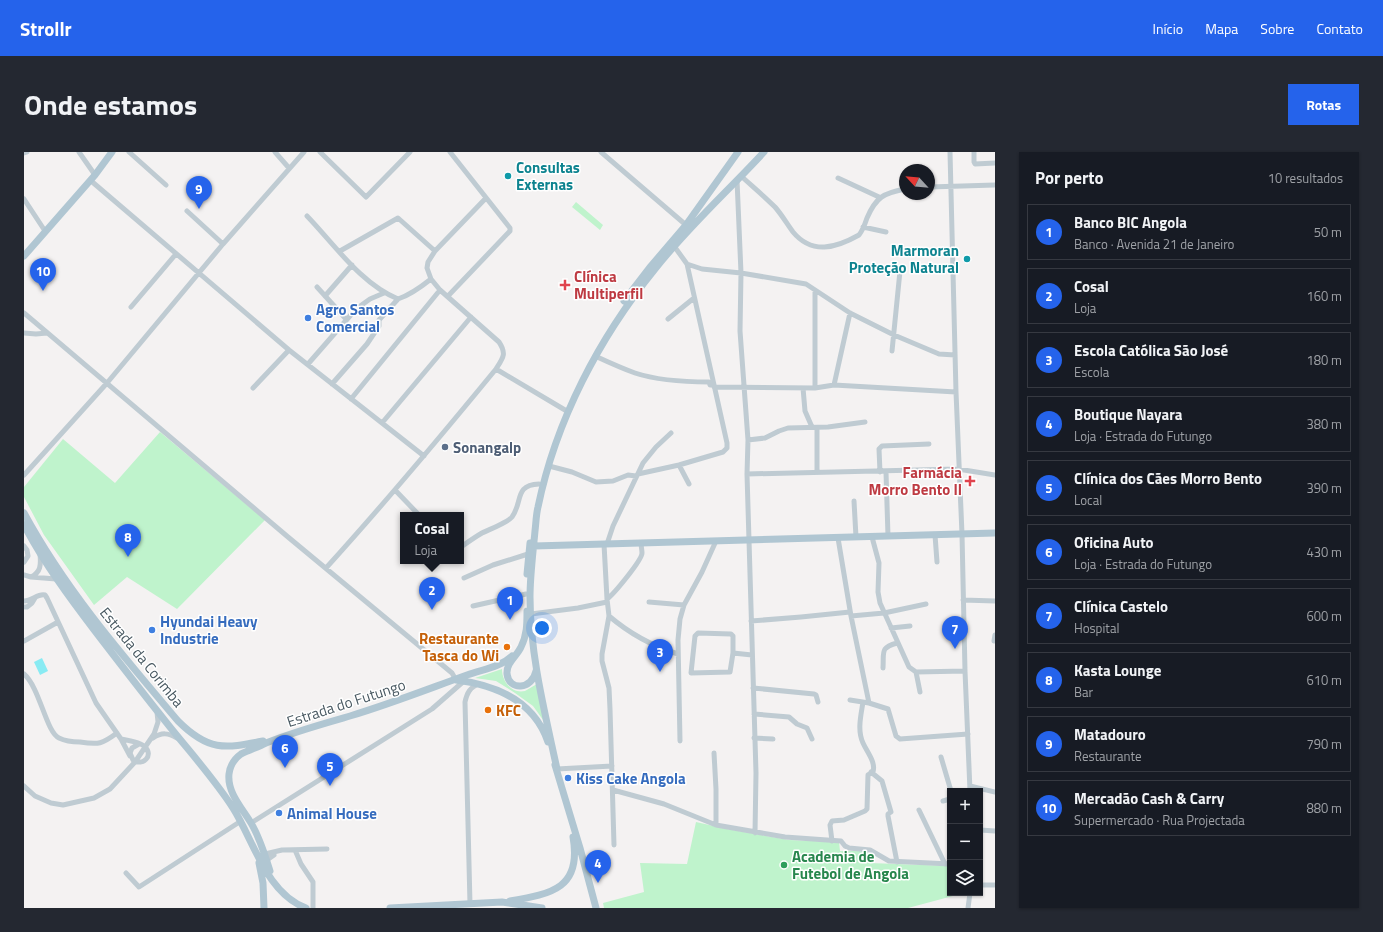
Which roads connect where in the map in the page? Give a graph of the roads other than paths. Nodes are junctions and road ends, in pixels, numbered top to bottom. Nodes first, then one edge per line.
1 (24, 152) edge
2 (27, 152) edge
3 (79, 152) edge
4 (112, 152) edge
5 (129, 152) edge
6 (275, 152) edge
7 (304, 152) edge
8 (320, 152) edge
9 (410, 152) edge
10 (450, 152) edge
11 (601, 152) edge
12 (738, 152) edge
13 (742, 152) edge
14 (756, 152) edge
15 (764, 152) edge
16 (950, 152) edge
17 (974, 152) edge
18 (995, 163) edge
19 (289, 168) junction
20 (92, 177) junction
21 (739, 178) junction
22 (838, 178) dead end
23 (951, 185) junction
24 (995, 185) edge
25 (166, 186) dead end
26 (935, 186) edge
27 (899, 190) edge
28 (879, 197) junction
29 (486, 198) junction
30 (24, 199) edge
31 (697, 210) junction
32 (187, 211) dead end
33 (307, 216) dead end
34 (700, 218) junction
35 (686, 225) junction
36 (863, 227) junction
37 (45, 231) junction
38 (886, 232) dead end
39 (223, 244) junction
40 (674, 246) junction
41 (340, 251) junction
42 (435, 251) junction
43 (176, 254) junction
44 (24, 256) edge
45 (687, 264) junction
46 (352, 265) junction
47 (900, 271) dead end
48 (199, 272) junction
49 (741, 273) junction
50 (431, 279) junction
51 (317, 287) dead end
52 (440, 290) junction
53 (814, 290) junction
54 (384, 293) junction
55 (325, 296) junction
56 (448, 296) junction
57 (694, 298) junction
58 (398, 299) junction
59 (131, 307) dead end
60 (24, 313) edge
61 (850, 313) junction
62 (471, 317) junction
63 (346, 319) junction
64 (668, 319) dead end
65 (24, 333) edge
66 (47, 333) junction
67 (894, 335) junction
68 (289, 350) junction
69 (892, 351) dead end
70 (954, 355) junction
71 (596, 356) junction
72 (308, 364) junction
73 (496, 369) junction
74 (107, 382) junction
75 (332, 384) junction
76 (834, 385) junction
77 (714, 386) junction
78 (254, 388) dead end
79 (745, 388) junction
80 (803, 388) junction
81 (815, 388) junction
82 (956, 392) junction
83 (351, 399) junction
84 (565, 410) junction
85 (865, 422) dead end
86 (382, 423) junction
87 (814, 427) junction
88 (671, 433) dead end
89 (748, 440) junction
90 (929, 444) dead end
91 (424, 456) junction
92 (679, 464) junction
93 (549, 466) junction
94 (30, 468) junction
95 (958, 470) junction
96 (817, 472) junction
97 (880, 472) junction
98 (886, 472) junction
99 (747, 474) junction
100 (24, 475) edge
101 (637, 475) junction
102 (995, 475) edge
103 (24, 479) edge
104 (539, 484) junction
105 (689, 484) dead end
106 (396, 490) junction
107 (854, 501) dead end
108 (416, 512) edge
109 (24, 513) edge
110 (24, 525) edge
111 (995, 533) edge
112 (962, 534) junction
113 (935, 535) junction
114 (888, 536) junction
115 (856, 537) junction
116 (872, 537) junction
117 (838, 538) junction
118 (749, 540) junction
119 (716, 542) junction
120 (641, 543) junction
121 (605, 544) junction
122 (464, 545) edge
123 (24, 546) edge
124 (534, 546) junction
125 (39, 554) junction
126 (528, 554) junction
127 (24, 562) edge
128 (936, 562) dead end
129 (326, 568) junction
130 (24, 575) edge
131 (31, 577) junction
132 (464, 578) dead end
133 (56, 579) junction
134 (526, 594) junction
135 (35, 598) junction
136 (607, 600) junction
137 (964, 600) junction
138 (24, 601) edge
139 (995, 601) edge
140 (649, 602) dead end
141 (926, 604) dead end
142 (684, 605) junction
143 (473, 606) dead end
144 (24, 607) edge
145 (884, 613) junction
146 (531, 614) junction
147 (851, 614) junction
148 (609, 616) junction
149 (752, 620) junction
150 (58, 622) junction
151 (910, 626) dead end
152 (891, 628) junction
153 (995, 635) edge
154 (24, 640) edge
155 (524, 640) junction
156 (994, 641) dead end
157 (534, 643) junction
158 (897, 643) junction
159 (733, 652) junction
160 (678, 654) junction
161 (752, 655) junction
162 (883, 668) dead end
163 (965, 671) junction
164 (916, 672) junction
165 (24, 674) edge
166 (456, 680) junction
167 (464, 681) junction
168 (480, 684) junction
169 (753, 688) junction
170 (920, 692) dead end
171 (850, 700) dead end
172 (818, 702) dead end
173 (866, 702) junction
174 (157, 709) junction
175 (754, 714) junction
176 (117, 733) junction
177 (968, 734) junction
178 (283, 736) junction
179 (754, 738) junction
180 (121, 739) junction
181 (773, 739) dead end
182 (812, 739) dead end
183 (182, 740) junction
184 (149, 741) junction
185 (680, 741) dead end
186 (138, 744) junction
187 (146, 747) junction
188 (714, 753) dead end
189 (130, 756) junction
190 (942, 756) dead end
191 (135, 762) junction
192 (612, 766) junction
193 (557, 769) junction
194 (871, 772) junction
195 (24, 786) edge
196 (950, 788) edge
197 (970, 788) edge
198 (613, 790) junction
199 (983, 790) edge
200 (995, 792) edge
201 (947, 800) edge
202 (943, 801) dead end
203 (566, 802) junction
204 (920, 810) dead end
205 (241, 822) junction
206 (252, 823) junction
207 (716, 825) junction
208 (983, 830) edge
209 (995, 831) edge
210 (756, 833) junction
211 (832, 841) junction
212 (614, 845) dead end
213 (327, 849) dead end
214 (282, 850) junction
215 (295, 850) junction
216 (263, 857) junction
217 (897, 862) junction
218 (947, 862) edge
219 (947, 864) edge
220 (126, 873) dead end
221 (272, 881) junction
222 (995, 885) edge
223 (983, 886) edge
224 (970, 896) edge
225 (502, 902) junction
226 (470, 904) junction
227 (264, 908) edge
228 (306, 908) edge
229 (313, 908) edge
230 (390, 908) edge
231 (542, 908) edge
232 (596, 908) edge
233 (968, 908) edge

1 - 2 street
3 - 20 street
4 - 20 main road
5 - 25 street
6 - 19 street
7 - 19 street
8 - 9 street
10 - 29 street
11 - 35 street
12 - 31 main road
13 - 31 main road
14 - 34 main road
15 - 21 main road
16 - 23 street
17 - 18 street
19 - 39 street
20 - 37 main road
20 - 43 street
21 - 34 main road
21 - 36 street
21 - 49 street
22 - 28 street
23 - 24 street
23 - 26 street
23 - 70 street
27 - 28 street
28 - 36 street
29 - 42 street
29 - 56 street
30 - 37 street
31 - 35 main road
32 - 39 street
33 - 41 street
34 - 40 main road
35 - 84 main road
36 - 38 street
37 - 44 main road
39 - 48 street
40 - 45 street
40 - 71 main road
41 - 42 street
41 - 46 street
42 - 50 street
43 - 48 street
43 - 59 street
45 - 49 street
45 - 57 street
46 - 54 street
46 - 55 street
47 - 67 street
48 - 68 street
48 - 74 street
49 - 53 street
49 - 79 street
50 - 52 street
50 - 58 street
51 - 55 street
52 - 56 street
52 - 83 street
53 - 61 street
53 - 81 street
54 - 58 street
54 - 63 street
55 - 63 street
56 - 62 street
57 - 64 street
57 - 77 street
58 - 75 street
60 - 66 street
61 - 67 street
61 - 76 street
62 - 73 street
62 - 86 street
63 - 72 street
65 - 66 street
66 - 74 street
67 - 69 street
67 - 70 street
68 - 72 street
68 - 78 street
70 - 82 street
71 - 77 street
71 - 93 main road
72 - 75 street
73 - 84 street
73 - 91 street
74 - 94 street
74 - 129 street
75 - 83 street
76 - 81 street
76 - 82 street
77 - 79 street
77 - 92 street
79 - 80 street
79 - 89 street
80 - 81 street
80 - 87 street
82 - 95 street
83 - 86 street
84 - 104 main road
85 - 87 street
86 - 91 street
87 - 89 street
87 - 96 street
88 - 101 street
89 - 99 street
90 - 97 street
91 - 106 street
92 - 101 street
92 - 105 street
93 - 101 street
93 - 124 main road
94 - 100 street
94 - 103 street
95 - 98 street
95 - 102 street
95 - 112 street
96 - 97 street
96 - 99 street
97 - 98 street
98 - 114 street
99 - 118 street
101 - 121 street
104 - 122 street
104 - 126 main road
106 - 108 street
106 - 129 street
107 - 115 street
109 - 178 main road, Estrada da Corimba
110 - 125 main road, Estrada da Corimba
111 - 112 main road
112 - 113 main road
112 - 137 street
113 - 114 main road
113 - 128 street
114 - 116 main road
115 - 116 main road
115 - 117 main road
116 - 145 street
117 - 118 main road
117 - 147 street
118 - 119 main road
118 - 149 street
119 - 120 main road
119 - 142 street
120 - 121 main road
120 - 136 street
121 - 124 main road
121 - 136 street
123 - 127 street
124 - 146 main road
125 - 131 street
125 - 133 main road, Estrada da Corimba
126 - 132 street
126 - 134 main road
129 - 166 street
130 - 131 street
131 - 133 street
133 - 174 main road, Estrada da Corimba
134 - 143 street
134 - 155 main road
135 - 138 street
135 - 144 street
135 - 150 street
136 - 146 street
136 - 148 street
137 - 139 street
137 - 163 street
140 - 142 street
141 - 145 street
142 - 160 street
145 - 147 street
145 - 152 street
146 - 157 main road
147 - 149 street
147 - 173 street
148 - 160 street
148 - 192 street
149 - 161 street
150 - 154 street
150 - 176 street
151 - 152 street
152 - 158 street
153 - 156 street
155 - 157 main road
155 - 166 main road, Estrada do Futungo
157 - 193 main road
158 - 162 street
158 - 164 street
159 - 159 street
159 - 161 street
160 - 185 street
161 - 169 street
163 - 164 street
163 - 177 street
164 - 170 street
165 - 176 street
166 - 167 main road, Estrada do Futungo
166 - 178 main road, Estrada do Futungo
167 - 168 main road, Estrada do Futungo
167 - 206 street
168 - 193 main road, Estrada do Futungo
168 - 226 street
169 - 172 street
169 - 175 street
171 - 173 street
173 - 177 street
173 - 194 street
174 - 183 main road, Estrada da Corimba
174 - 184 street
175 - 179 street
175 - 182 street
176 - 180 street
177 - 197 street
178 - 206 main road, Estrada do Futungo
179 - 181 street
179 - 210 street
180 - 186 street
180 - 189 street
183 - 184 street
183 - 205 main road, Estrada do Futungo
184 - 187 street
186 - 187 street
186 - 189 street
187 - 191 street
188 - 207 street
189 - 191 street
190 - 196 street
191 - 195 street
192 - 193 street
192 - 198 street
193 - 203 main road, Estrada do Futungo
194 - 211 street
194 - 217 street
198 - 207 street
198 - 212 street
199 - 200 street
201 - 202 street
203 - 225 main road
203 - 232 main road, Estrada do Futungo
204 - 218 street
205 - 216 main road, Estrada do Futungo
205 - 220 street
206 - 216 main road, Estrada do Futungo
207 - 210 street
208 - 209 street
210 - 211 street
211 - 217 street
213 - 215 street
214 - 215 street
214 - 216 street
214 - 216 street
215 - 229 street
216 - 221 main road, Estrada do Futungo
216 - 221 main road, Estrada do Futungo
216 - 227 main road
217 - 219 street
221 - 228 main road, Estrada do Futungo
222 - 223 street
224 - 233 street
225 - 226 main road
225 - 231 main road
226 - 230 main road

